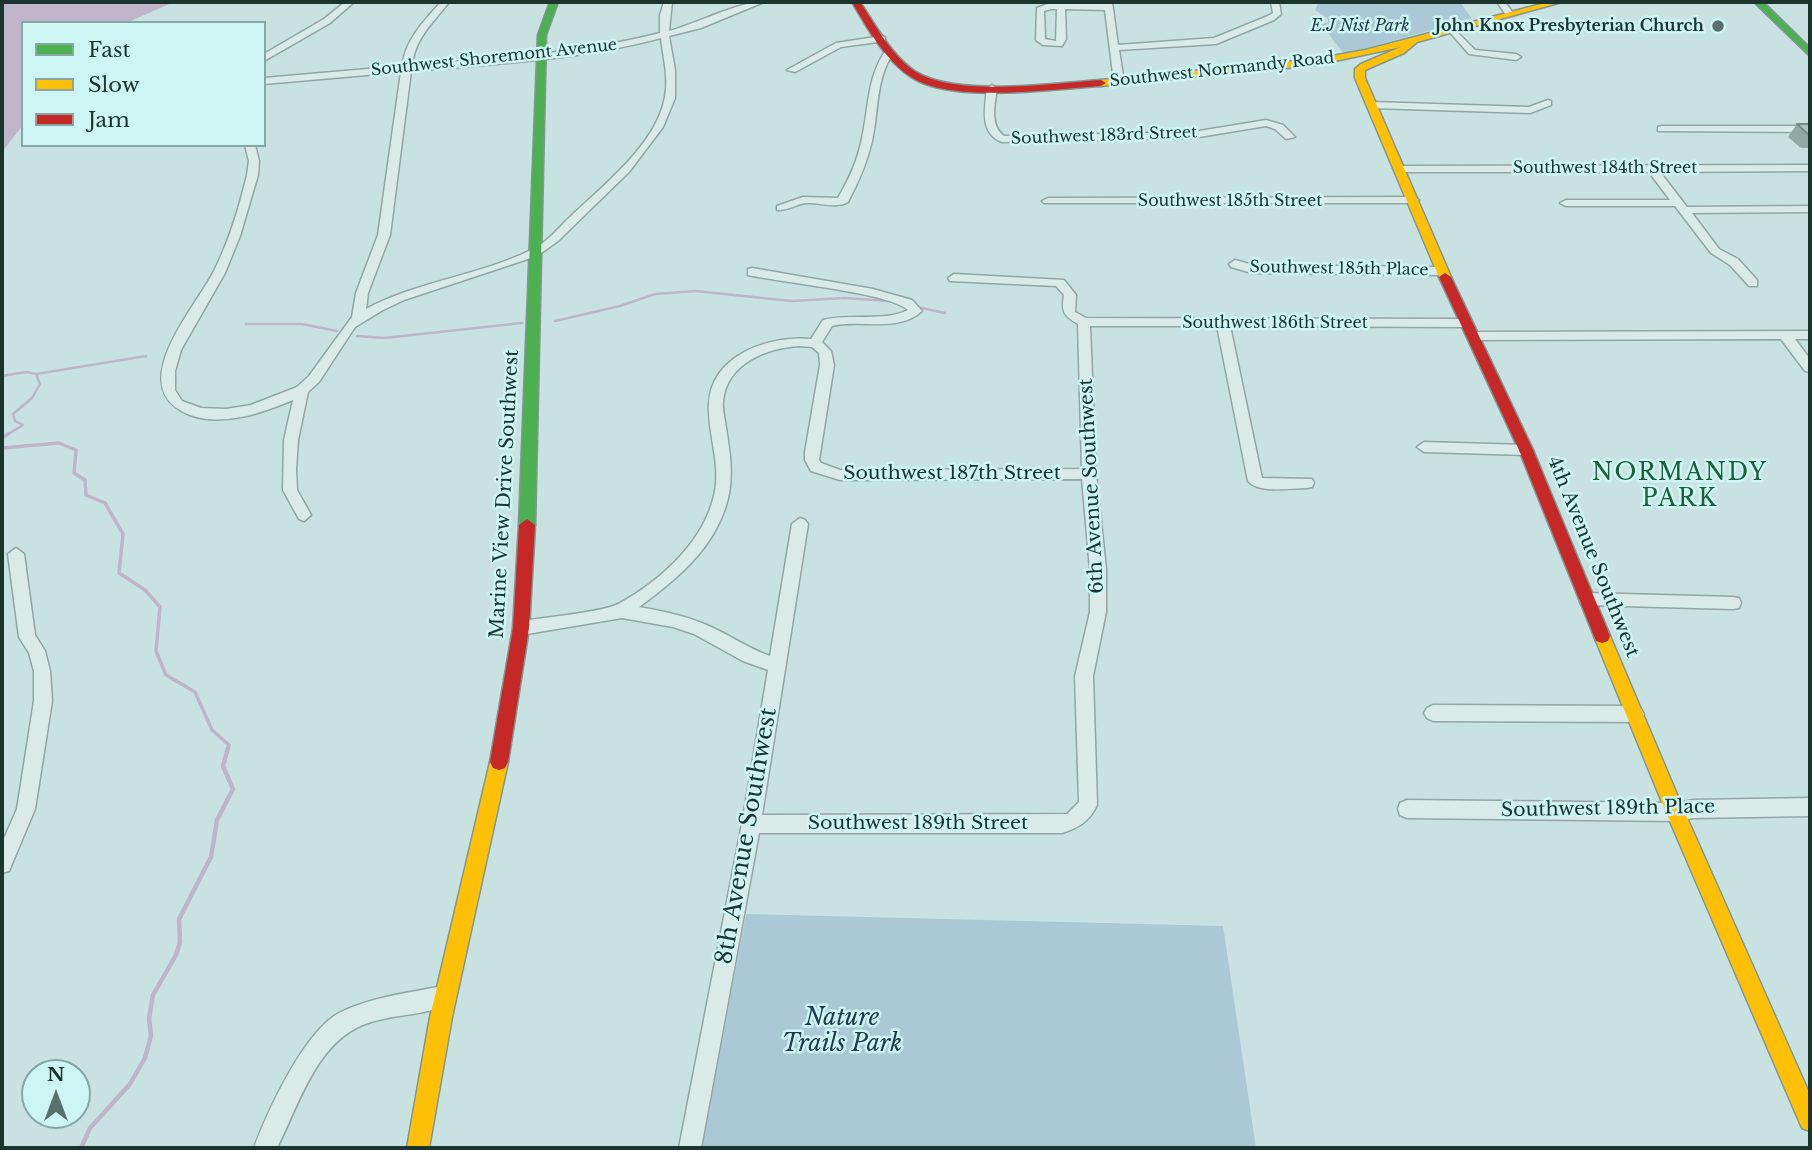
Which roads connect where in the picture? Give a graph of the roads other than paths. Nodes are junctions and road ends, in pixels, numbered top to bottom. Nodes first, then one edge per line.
1 (349, 2) edge
2 (446, 2) edge
3 (554, 2) edge
4 (668, 2) edge
5 (760, 2) edge
6 (856, 2) edge
7 (1275, 2) edge
8 (1558, 2) edge
9 (1758, 2) edge
10 (1109, 4) edge
11 (1061, 7) junction
12 (1505, 8) edge
13 (1452, 30) junction
14 (666, 36) junction
15 (1413, 41) junction
16 (886, 46) junction
17 (1115, 48) junction
18 (1810, 53) edge
19 (266, 57) edge
20 (541, 57) junction
21 (1516, 57) dead end
22 (405, 68) junction
23 (792, 70) dead end
24 (266, 81) edge
25 (1119, 82) junction
26 (992, 88) junction
27 (1548, 103) dead end
28 (1372, 106) junction
29 (1662, 129) dead end
30 (1810, 129) edge
31 (1290, 137) dead end
32 (250, 147) edge
33 (1810, 167) edge
34 (1652, 168) junction
35 (1400, 169) junction
36 (1413, 200) junction
37 (1048, 201) dead end
38 (1566, 203) dead end
39 (1681, 206) junction
40 (781, 208) dead end
41 (1810, 209) edge
42 (536, 253) junction
43 (1235, 264) dead end
44 (1442, 271) junction
45 (752, 272) dead end
46 (954, 278) dead end
47 (1754, 283) dead end
48 (358, 318) junction
49 (1084, 322) junction
50 (1223, 324) junction
51 (1470, 329) junction
52 (1785, 335) junction
53 (1810, 335) edge
54 (815, 342) junction
55 (1810, 368) edge
56 (302, 390) junction
57 (1424, 447) dead end
58 (1526, 450) junction
59 (1089, 474) junction
60 (1307, 483) dead end
61 (304, 515) dead end
62 (800, 524) dead end
63 (16, 554) dead end
64 (1587, 599) junction
65 (1733, 603) dead end
66 (622, 611) junction
67 (521, 628) junction
68 (777, 666) junction
69 (1433, 713) dead end
70 (1635, 714) junction
71 (1810, 807) edge
72 (1407, 809) dead end
73 (1675, 812) junction
74 (1082, 815) joint
75 (751, 824) junction
76 (2, 864) edge
77 (443, 997) junction
78 (1810, 1120) edge
79 (265, 1148) edge
80 (418, 1148) edge
81 (690, 1148) edge

1 - 19 street
2 - 22 street
3 - 20 street, Marine View Drive Southwest
4 - 14 street
5 - 14 street, Southwest Shoremont Avenue
6 - 16 street, Southwest Normandy Road
7 - 17 street
8 - 12 street, Southwest Normandy Road
9 - 18 street
10 - 11 street
10 - 17 street
11 - 11 street
12 - 13 street, Southwest Normandy Road
13 - 15 street, Southwest Normandy Road
13 - 21 street
14 - 20 street, Southwest Shoremont Avenue
14 - 42 street
15 - 25 street, Southwest Normandy Road
15 - 28 street, 4th Avenue Southwest
16 - 23 street
16 - 26 street, Southwest Normandy Road
16 - 40 street
17 - 25 street
20 - 22 street, Southwest Shoremont Avenue
20 - 42 street, Marine View Drive Southwest
22 - 24 street, Southwest Shoremont Avenue
22 - 48 street
25 - 26 street, Southwest Normandy Road
26 - 31 street, Southwest 183rd Street
27 - 28 street
28 - 35 street, 4th Avenue Southwest
29 - 30 street
32 - 56 street
33 - 34 street, Southwest 184th Street
34 - 35 street, Southwest 184th Street
34 - 39 street
35 - 36 street, 4th Avenue Southwest
36 - 37 street, Southwest 185th Street
36 - 44 street, 4th Avenue Southwest
38 - 39 street
39 - 41 street
39 - 47 street
42 - 48 street
42 - 67 street, Marine View Drive Southwest
43 - 44 street, Southwest 185th Place
44 - 51 street, 4th Avenue Southwest
45 - 54 street
46 - 49 street
48 - 56 street
49 - 50 street, Southwest 186th Street
49 - 59 street, 6th Avenue Southwest
50 - 51 street, Southwest 186th Street
50 - 60 street
51 - 52 street, Southwest 186th Street
51 - 58 street, 4th Avenue Southwest
52 - 53 street, Southwest 186th Street
52 - 55 street
54 - 59 street, Southwest 187th Street
54 - 66 street
56 - 61 street
57 - 58 street
58 - 64 street, 4th Avenue Southwest
59 - 74 street, 6th Avenue Southwest
62 - 68 street, 8th Avenue Southwest
63 - 76 street
64 - 65 street
64 - 70 street, 4th Avenue Southwest
66 - 67 street
66 - 68 street
67 - 77 street, Marine View Drive Southwest
68 - 75 street, 8th Avenue Southwest
69 - 70 street
70 - 73 street, 4th Avenue Southwest
71 - 73 street, Southwest 189th Place
72 - 73 street, Southwest 189th Place
73 - 78 street, 4th Avenue Southwest
74 - 75 street, Southwest 189th Street
75 - 81 street, 8th Avenue Southwest
77 - 79 street
77 - 80 street, Marine View Drive Southwest

